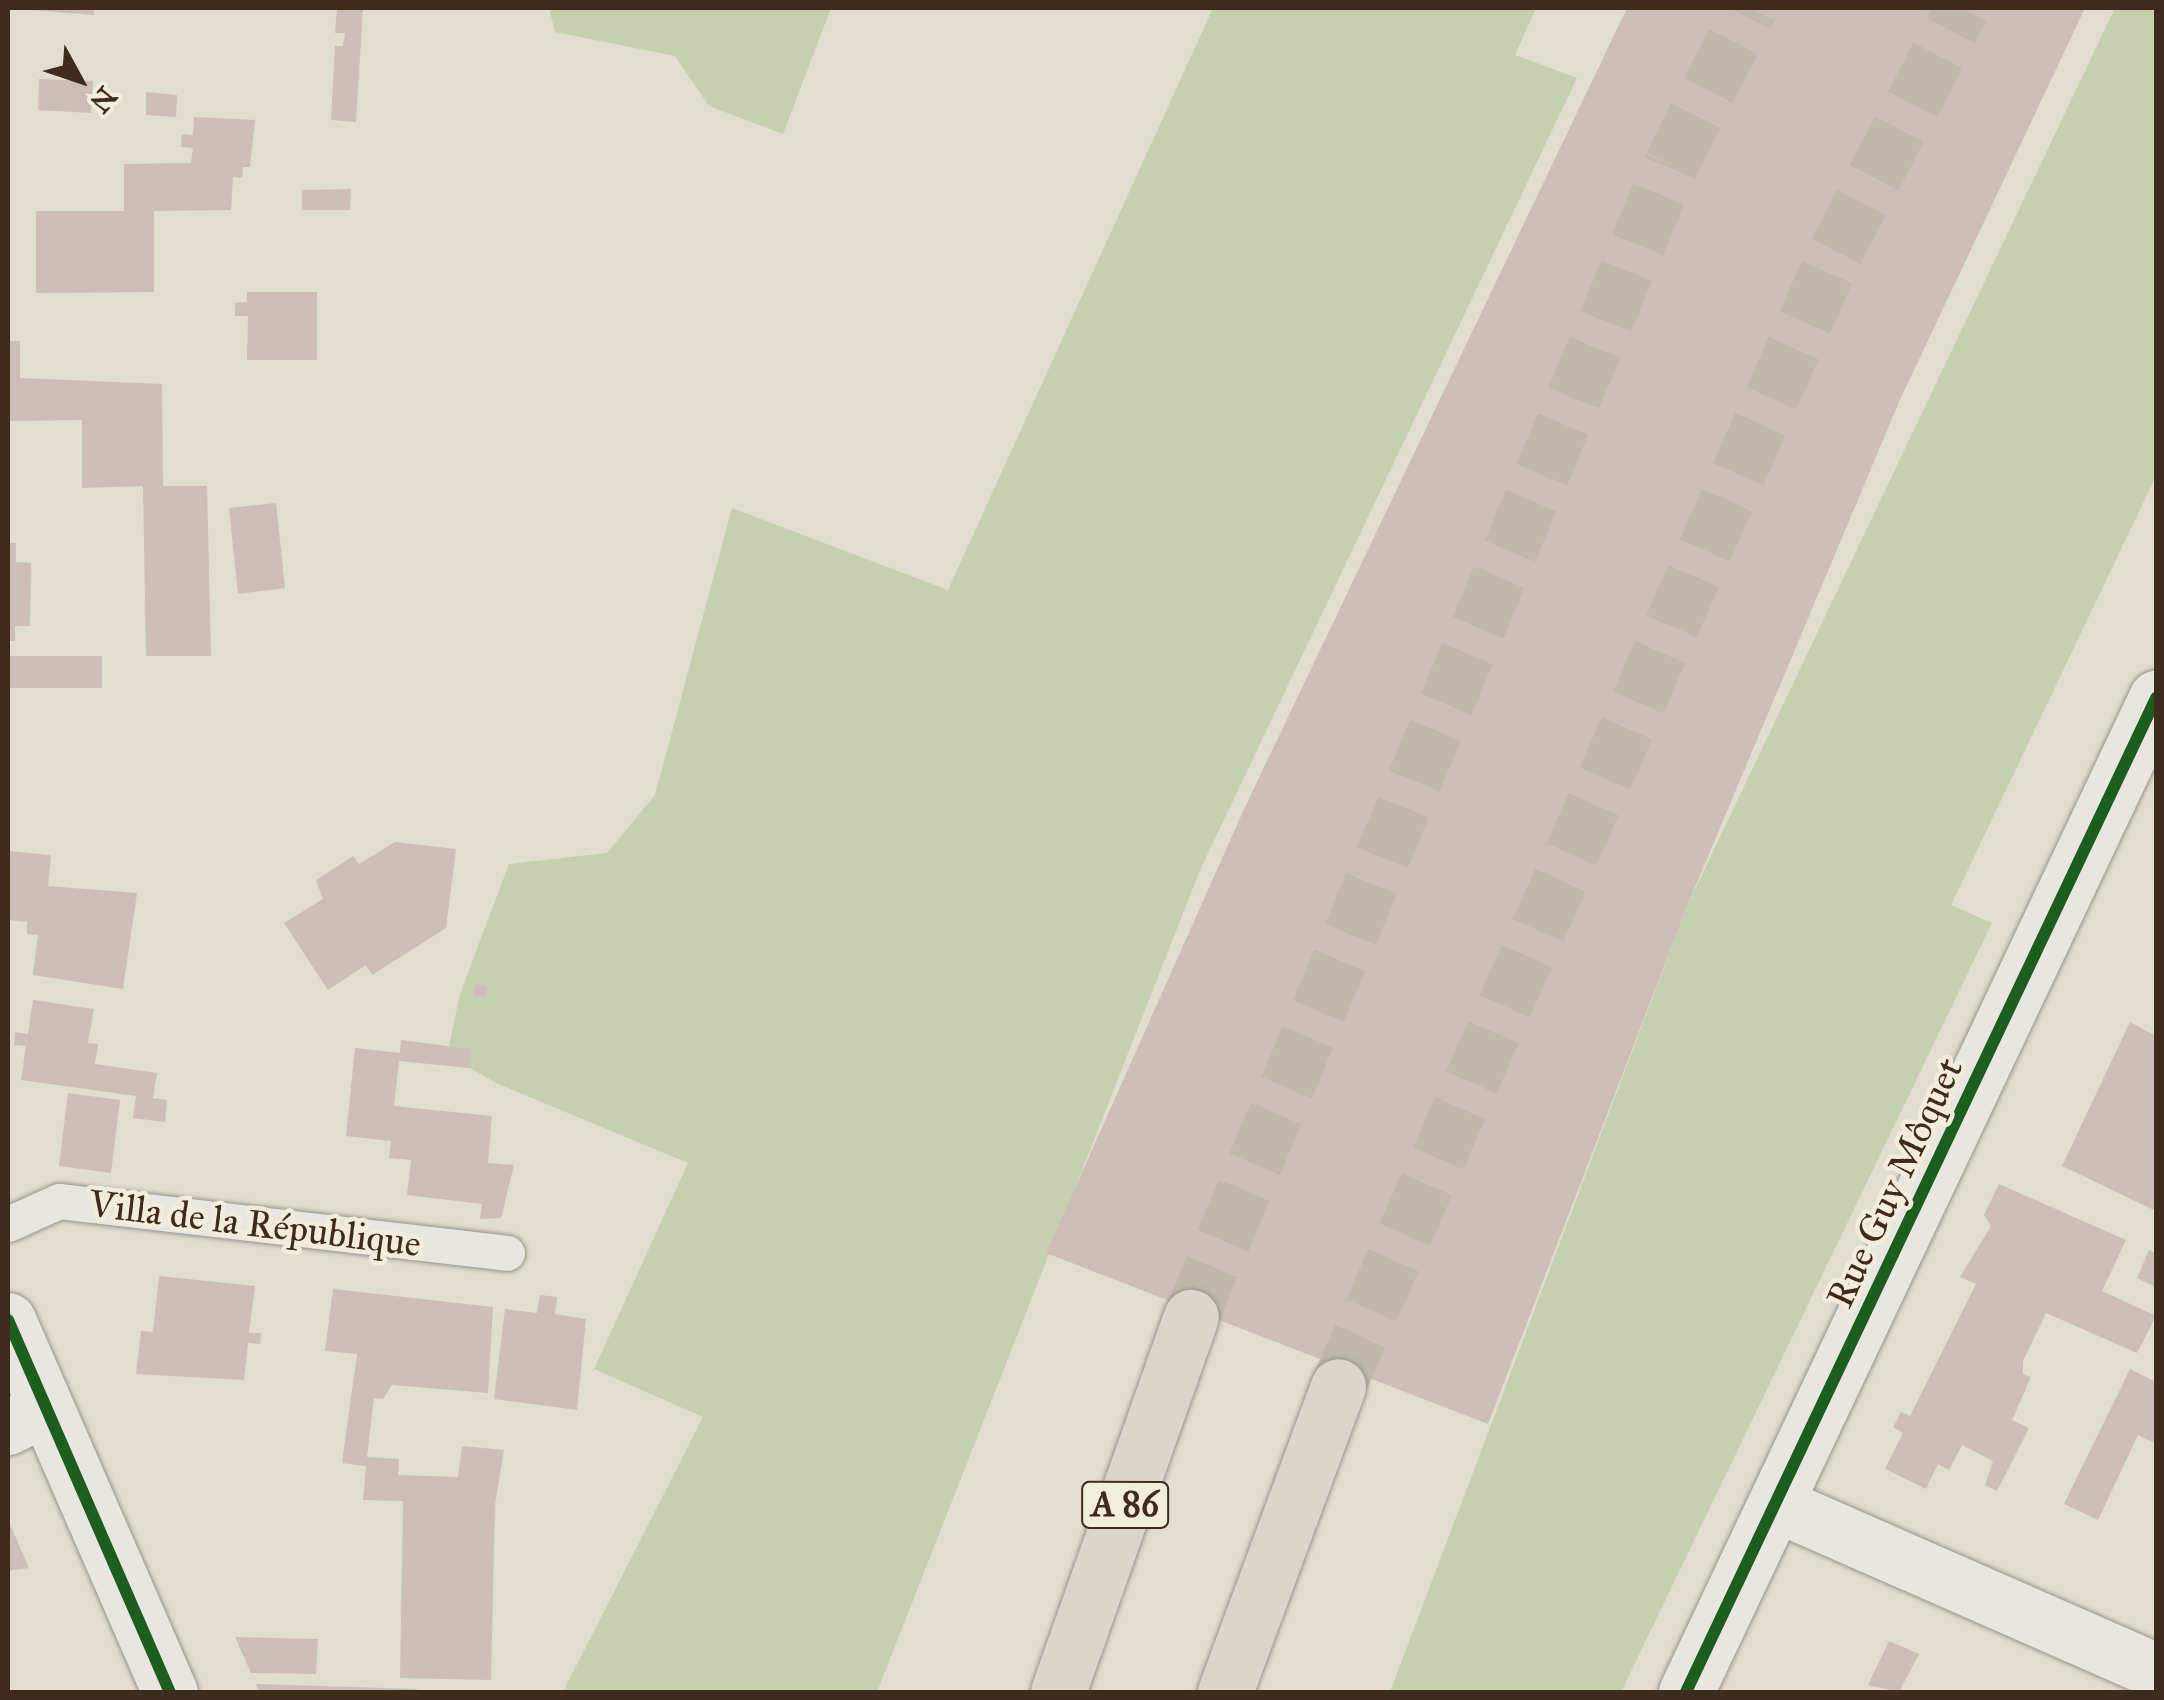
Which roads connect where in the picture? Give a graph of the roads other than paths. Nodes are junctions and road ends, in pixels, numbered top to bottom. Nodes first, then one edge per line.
1 (2156, 698) edge
2 (8, 1224) edge
3 (507, 1253) dead end
4 (1191, 1318) tunnel mouth
5 (8, 1320) edge
6 (1338, 1386) tunnel mouth
7 (26, 1418) edge
8 (1776, 1504) junction
9 (2156, 1671) edge
10 (170, 1692) edge
11 (1058, 1692) edge
12 (1225, 1692) edge
13 (1686, 1692) edge

1 - 8 street, Rue Guy Môquet
2 - 3 lane, Villa de la République
4 - 11 highway, A 86
5 - 7 street
6 - 12 highway
7 - 10 street
8 - 9 street
8 - 13 street, Rue Guy Môquet

